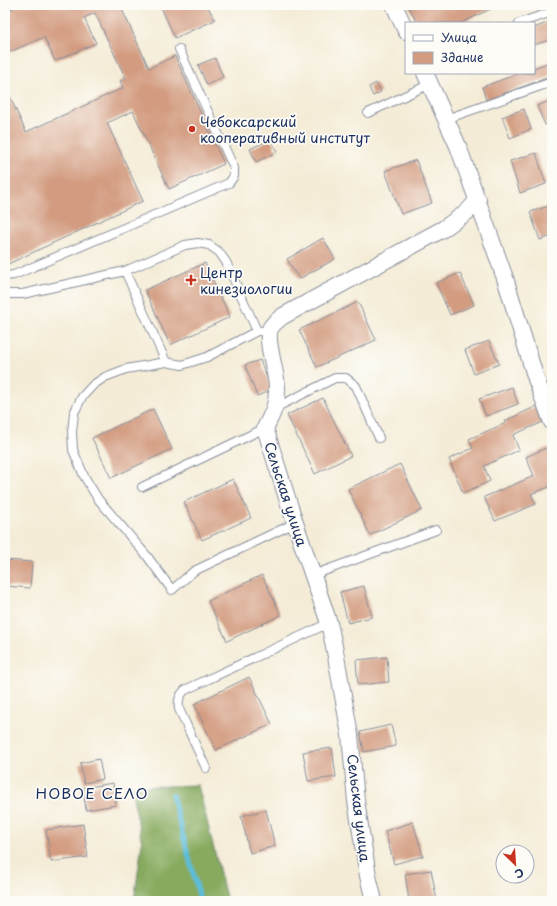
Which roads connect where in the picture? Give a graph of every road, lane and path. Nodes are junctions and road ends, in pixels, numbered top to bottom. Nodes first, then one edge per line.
1 (394, 5) edge
2 (552, 12) edge
3 (522, 22) edge
4 (405, 29) edge
5 (179, 49) dead end
6 (427, 78) edge
7 (552, 82) edge
8 (368, 113) dead end
9 (446, 119) junction
10 (478, 200) junction
11 (125, 270) junction
12 (5, 276) edge
13 (5, 294) edge
14 (263, 331) junction
15 (166, 362) junction
16 (275, 408) junction
17 (552, 422) edge
18 (265, 428) junction
19 (379, 438) dead end
20 (142, 487) dead end
21 (295, 523) junction
22 (436, 530) dead end
23 (313, 575) junction
24 (329, 623) junction
25 (206, 768) dead end
26 (374, 901) edge

1 - 4 street
2 - 3 lane
5 - 12 lane
6 - 8 lane
6 - 9 street
7 - 9 lane
9 - 10 street
10 - 14 street
10 - 17 street
11 - 13 lane
11 - 14 lane
11 - 15 lane
14 - 15 lane
14 - 16 street, Сельская улица
15 - 21 lane
16 - 18 street, Сельская улица
16 - 19 lane
18 - 20 lane
18 - 21 street, Сельская улица
21 - 23 street, Сельская улица
22 - 23 lane
23 - 24 street, Сельская улица
24 - 25 lane
24 - 26 street, Сельская улица

